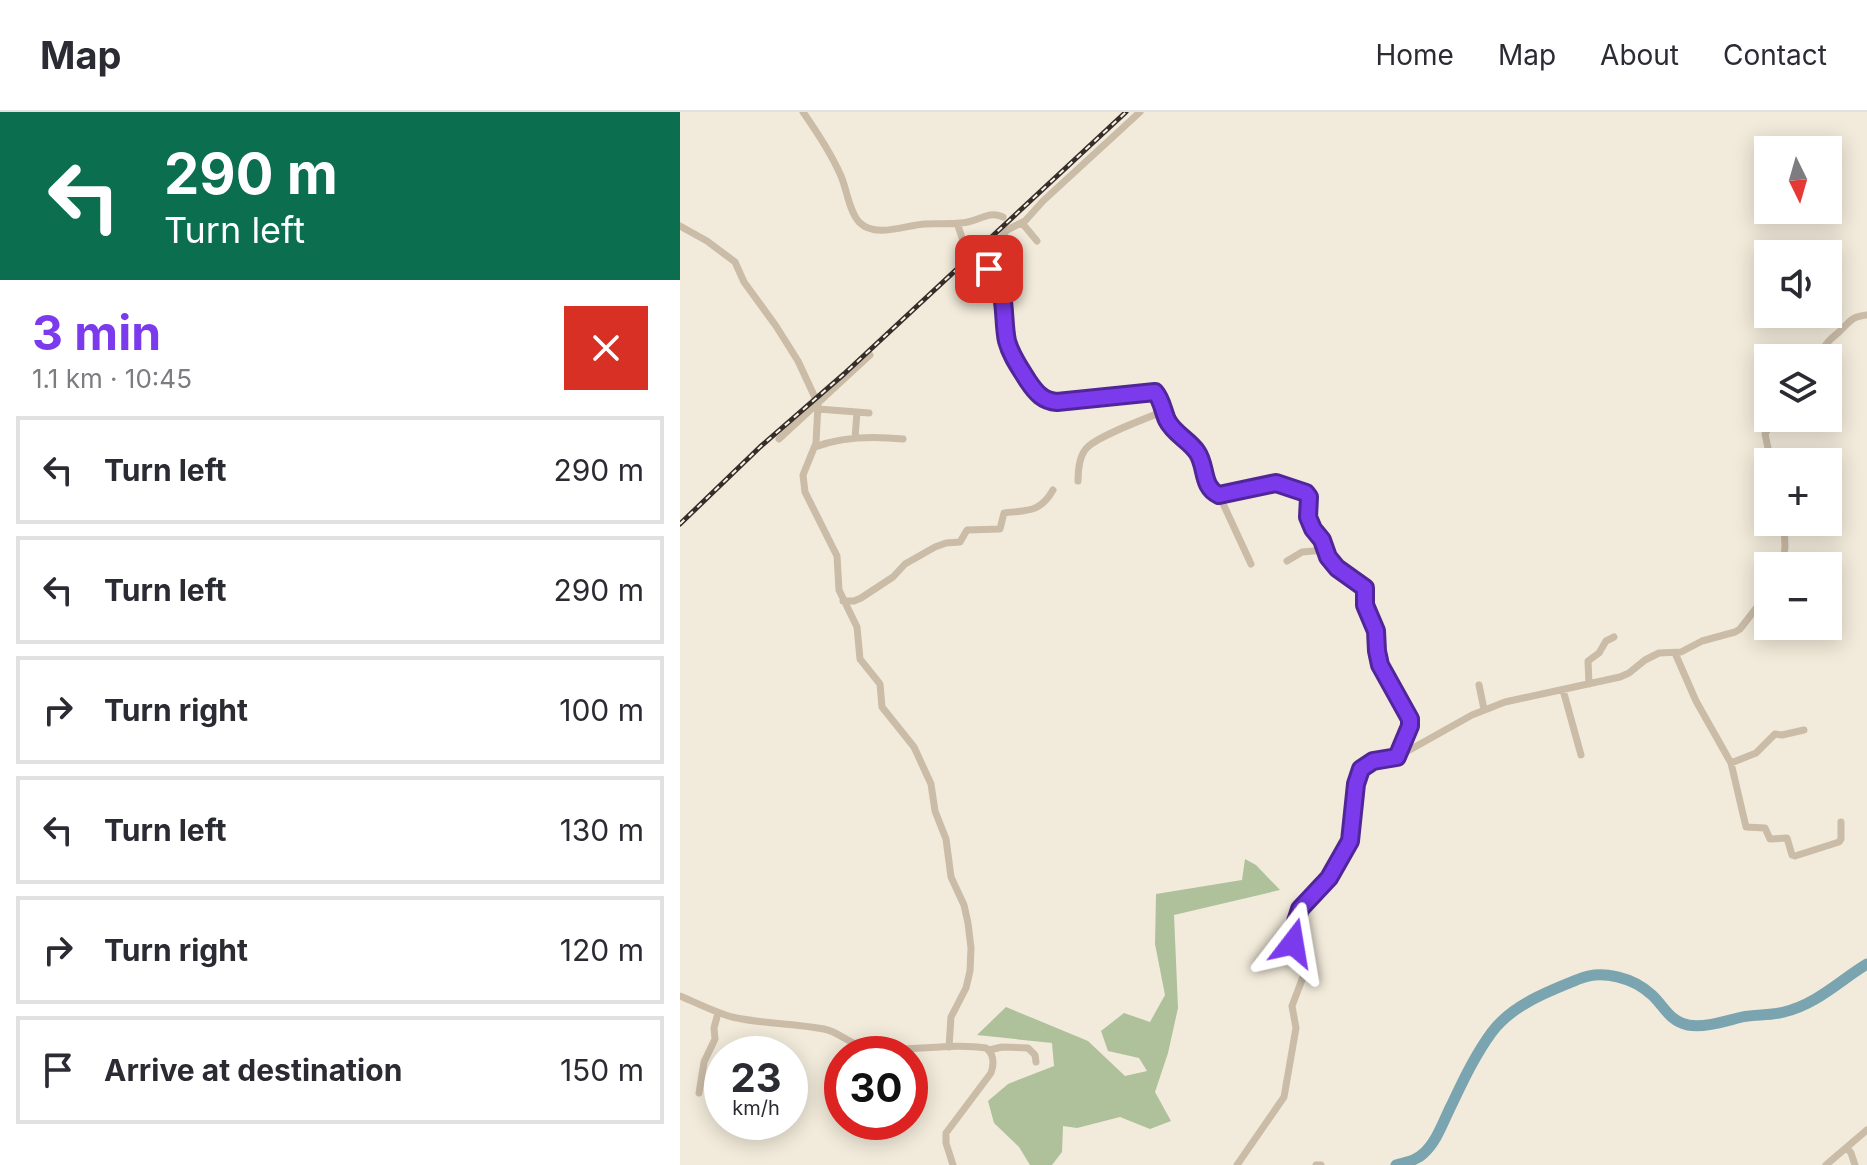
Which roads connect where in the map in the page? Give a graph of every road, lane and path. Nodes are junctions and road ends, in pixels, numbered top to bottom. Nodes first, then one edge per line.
1 (803, 112) edge
2 (1140, 112) edge
3 (1003, 217) dead end
4 (957, 223) junction
5 (1022, 223) junction
6 (680, 226) edge
7 (1037, 241) dead end
8 (982, 265) junction
9 (1867, 315) edge
10 (1826, 344) edge
11 (870, 355) dead end
12 (818, 407) junction
13 (1164, 411) junction
14 (857, 412) junction
15 (869, 413) dead end
16 (855, 438) junction
17 (779, 439) dead end
18 (903, 439) dead end
19 (815, 447) junction
20 (1078, 481) dead end
21 (1053, 490) dead end
22 (1219, 495) junction
23 (1325, 550) junction
24 (1287, 561) dead end
25 (1251, 564) dead end
26 (843, 601) junction
27 (1754, 610) edge
28 (1614, 637) dead end
29 (1675, 653) junction
30 (1589, 684) junction
31 (1479, 685) dead end
32 (1563, 690) junction
33 (1484, 709) junction
34 (1804, 730) dead end
35 (1581, 755) dead end
36 (1397, 757) junction
37 (1731, 763) junction
38 (1841, 822) dead end
39 (680, 996) edge
40 (718, 1013) junction
41 (949, 1047) junction
42 (985, 1048) junction
43 (1036, 1062) dead end
44 (699, 1093) dead end
45 (1867, 1130) edge
46 (1867, 1141) edge
47 (1852, 1144) junction
48 (953, 1165) edge
49 (1237, 1165) edge
50 (1826, 1165) edge
51 (1855, 1165) edge

1 - 4 street
2 - 5 street
3 - 4 street
4 - 8 street
5 - 7 street
5 - 8 street
6 - 12 street
8 - 13 street
9 - 10 street
11 - 12 street
12 - 14 street
12 - 17 street
12 - 19 street
13 - 20 street
13 - 22 street
14 - 15 street
14 - 16 street
16 - 18 street
16 - 19 street
19 - 26 street
21 - 26 street
22 - 23 street
22 - 25 street
23 - 24 street
23 - 36 street
26 - 41 street
27 - 29 street
28 - 30 street
29 - 30 street
29 - 37 street
30 - 32 street
31 - 33 street
32 - 33 street
32 - 35 street
33 - 36 street
34 - 37 street
36 - 49 street
37 - 38 street
39 - 40 street
40 - 41 street
40 - 44 street
41 - 42 street
42 - 43 street
42 - 48 street
45 - 47 street
46 - 47 street
47 - 50 street
47 - 51 street

